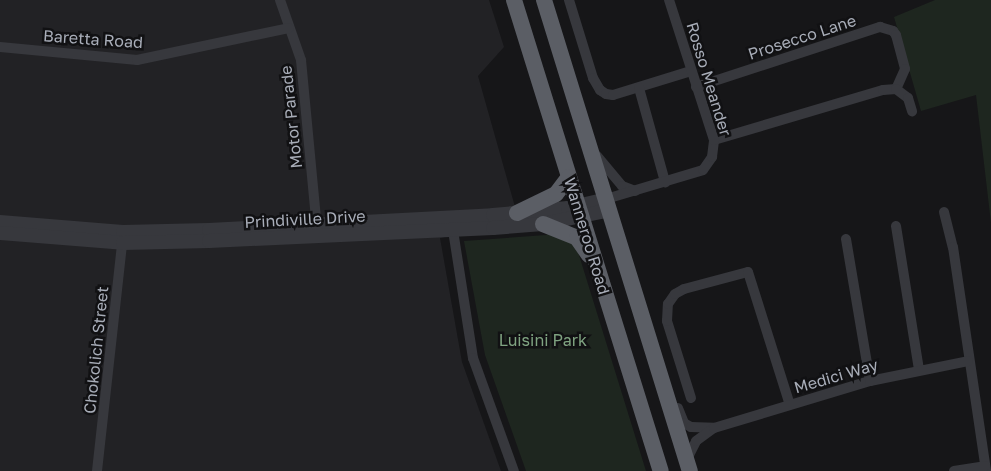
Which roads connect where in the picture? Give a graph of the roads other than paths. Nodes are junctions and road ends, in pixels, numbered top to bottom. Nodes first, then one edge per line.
1 (280, 0) edge
2 (514, 0) edge
3 (544, 0) edge
4 (569, 0) edge
5 (669, 0) edge
6 (289, 28) junction
7 (0, 47) edge
8 (691, 71) junction
9 (696, 87) junction
10 (639, 88) junction
11 (896, 89) junction
12 (912, 111) dead end
13 (714, 140) junction
14 (588, 144) junction
15 (569, 177) junction
16 (665, 182) junction
17 (635, 191) junction
18 (608, 205) junction
19 (579, 212) junction
20 (944, 212) dead end
21 (517, 213) junction
22 (0, 222) edge
23 (452, 224) junction
24 (543, 224) junction
25 (896, 226) dead end
26 (317, 230) junction
27 (0, 233) edge
28 (123, 238) junction
29 (846, 239) dead end
30 (597, 266) junction
31 (968, 361) junction
32 (919, 369) junction
33 (870, 381) junction
34 (667, 395) junction
35 (691, 398) dead end
36 (790, 405) junction
37 (714, 428) junction
38 (688, 465) edge
39 (985, 469) edge
40 (97, 471) edge
41 (514, 471) edge
42 (661, 471) edge
43 (954, 471) edge

1 - 6 street, Motor Parade
2 - 15 highway, Wanneroo Road
3 - 14 highway, Wanneroo Road
4 - 10 street
5 - 8 street, Rosso Meander
6 - 7 street, Baretta Road
6 - 26 street, Motor Parade
8 - 9 street, Rosso Meander
8 - 10 street
9 - 11 street, Prosecco Lane
9 - 13 street, Rosso Meander
10 - 16 street
11 - 12 street
11 - 13 street
13 - 16 street, Rosso Meander
14 - 17 street
14 - 18 highway, Wanneroo Road
15 - 19 highway, Wanneroo Road
15 - 21 highway
16 - 17 street, Rosso Meander
17 - 18 street, Rosso Meander
18 - 19 street, Prindiville Drive
18 - 34 highway, Wanneroo Road
19 - 21 street, Prindiville Drive
19 - 24 street, Prindiville Drive
19 - 30 highway, Wanneroo Road
20 - 31 street
21 - 23 street, Prindiville Drive
22 - 28 street, Prindiville Drive
23 - 24 street, Prindiville Drive
23 - 26 street, Prindiville Drive
23 - 41 street
24 - 30 highway
25 - 32 street
26 - 28 street, Prindiville Drive
27 - 28 street, Prindiville Drive
28 - 40 street, Chokolich Street
29 - 33 street
30 - 42 highway, Wanneroo Road
31 - 32 street, Medici Way
31 - 39 street
32 - 33 street, Medici Way
33 - 36 street, Medici Way
34 - 37 street, Medici Way
34 - 38 highway, Wanneroo Road
35 - 36 street
36 - 37 street, Medici Way
37 - 38 street, Medici Way
39 - 43 street

